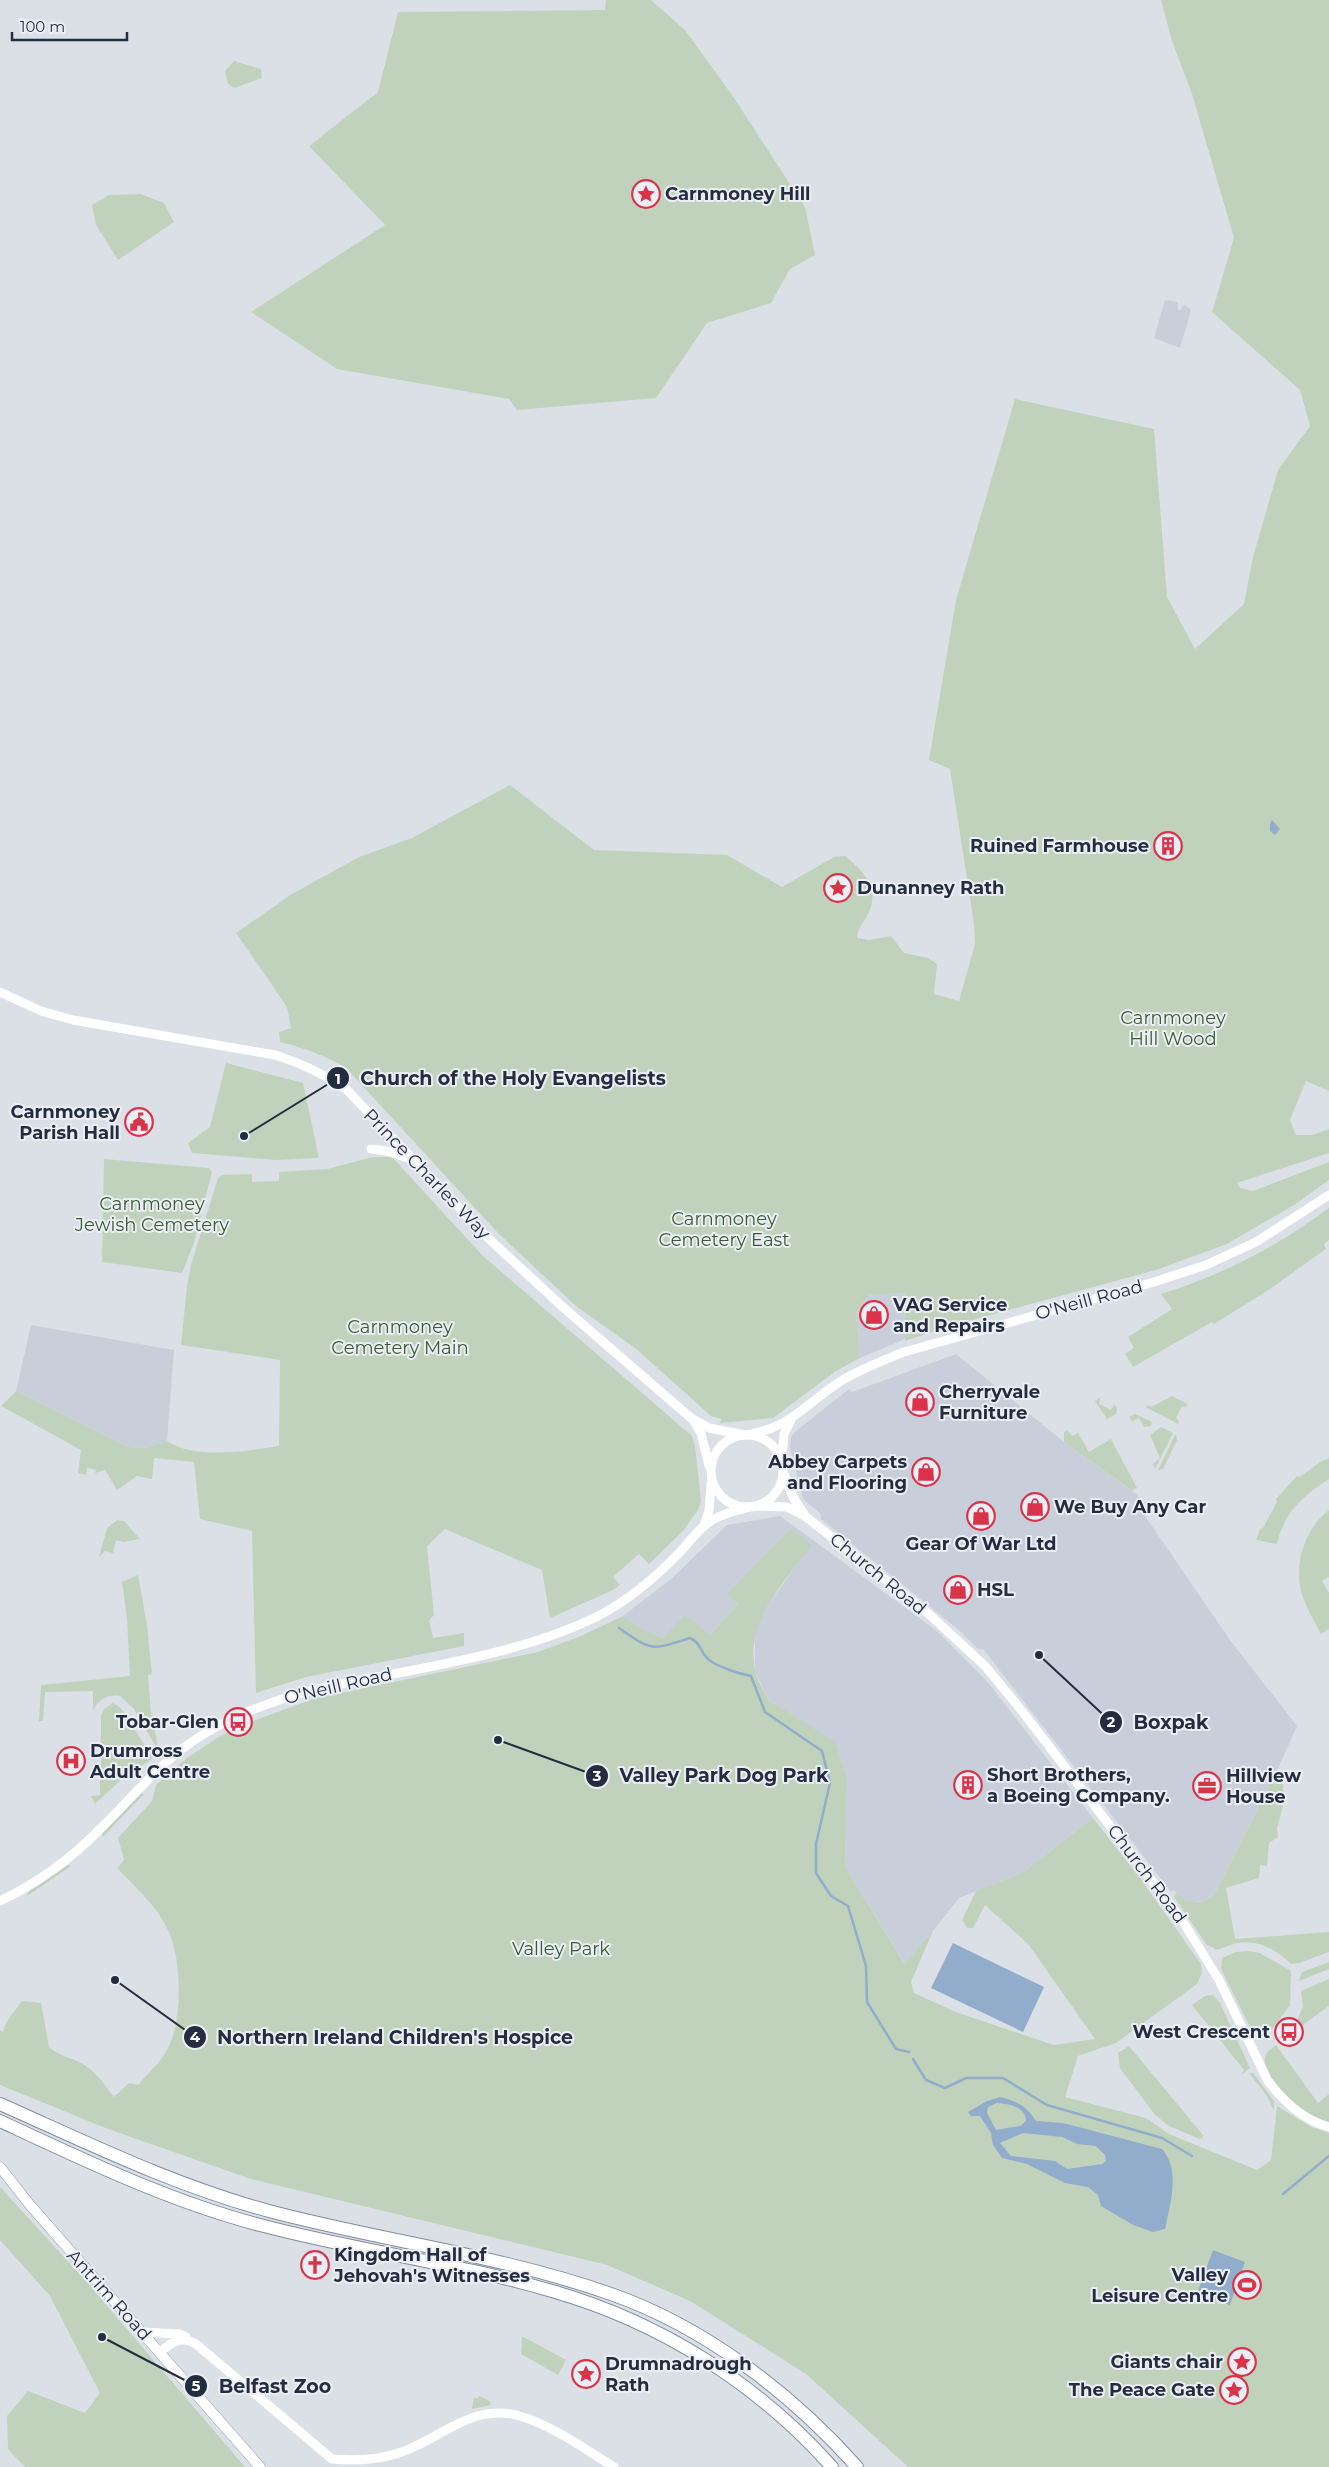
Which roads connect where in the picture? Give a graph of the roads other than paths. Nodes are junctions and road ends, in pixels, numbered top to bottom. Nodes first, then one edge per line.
1 (0, 992) edge
2 (371, 1149) dead end
3 (413, 1160) junction
4 (1329, 1195) edge
5 (691, 1418) junction
6 (791, 1420) junction
7 (746, 1435) junction
8 (782, 1467) junction
9 (711, 1475) junction
10 (752, 1507) junction
11 (805, 1516) junction
12 (702, 1527) junction
13 (0, 1900) edge
14 (0, 2104) edge
15 (0, 2121) edge
16 (1329, 2127) edge
17 (0, 2167) edge
18 (142, 2332) junction
19 (188, 2340) junction
20 (160, 2352) junction
21 (260, 2467) edge
22 (614, 2467) edge
23 (832, 2467) edge
24 (857, 2467) edge

1 - 3 street, Prince Charles Way
2 - 3 street
3 - 5 street, Prince Charles Way
4 - 6 street, O'Neill Road
5 - 7 street, Prince Charles Way
5 - 9 street, Prince Charles Way
6 - 7 street, O'Neill Road
6 - 8 street
7 - 8 street
7 - 9 street
8 - 10 street
8 - 11 street, Church Road
9 - 10 street
9 - 12 street, O'Neill Road
10 - 11 street, Church Road
10 - 12 street, O'Neill Road
11 - 16 street, Church Road
12 - 13 street, O'Neill Road
14 - 24 highway
15 - 23 highway
17 - 18 main road, Antrim Road
18 - 19 street
18 - 20 main road, Antrim Road
19 - 20 street
19 - 22 street
20 - 21 main road, Antrim Road

